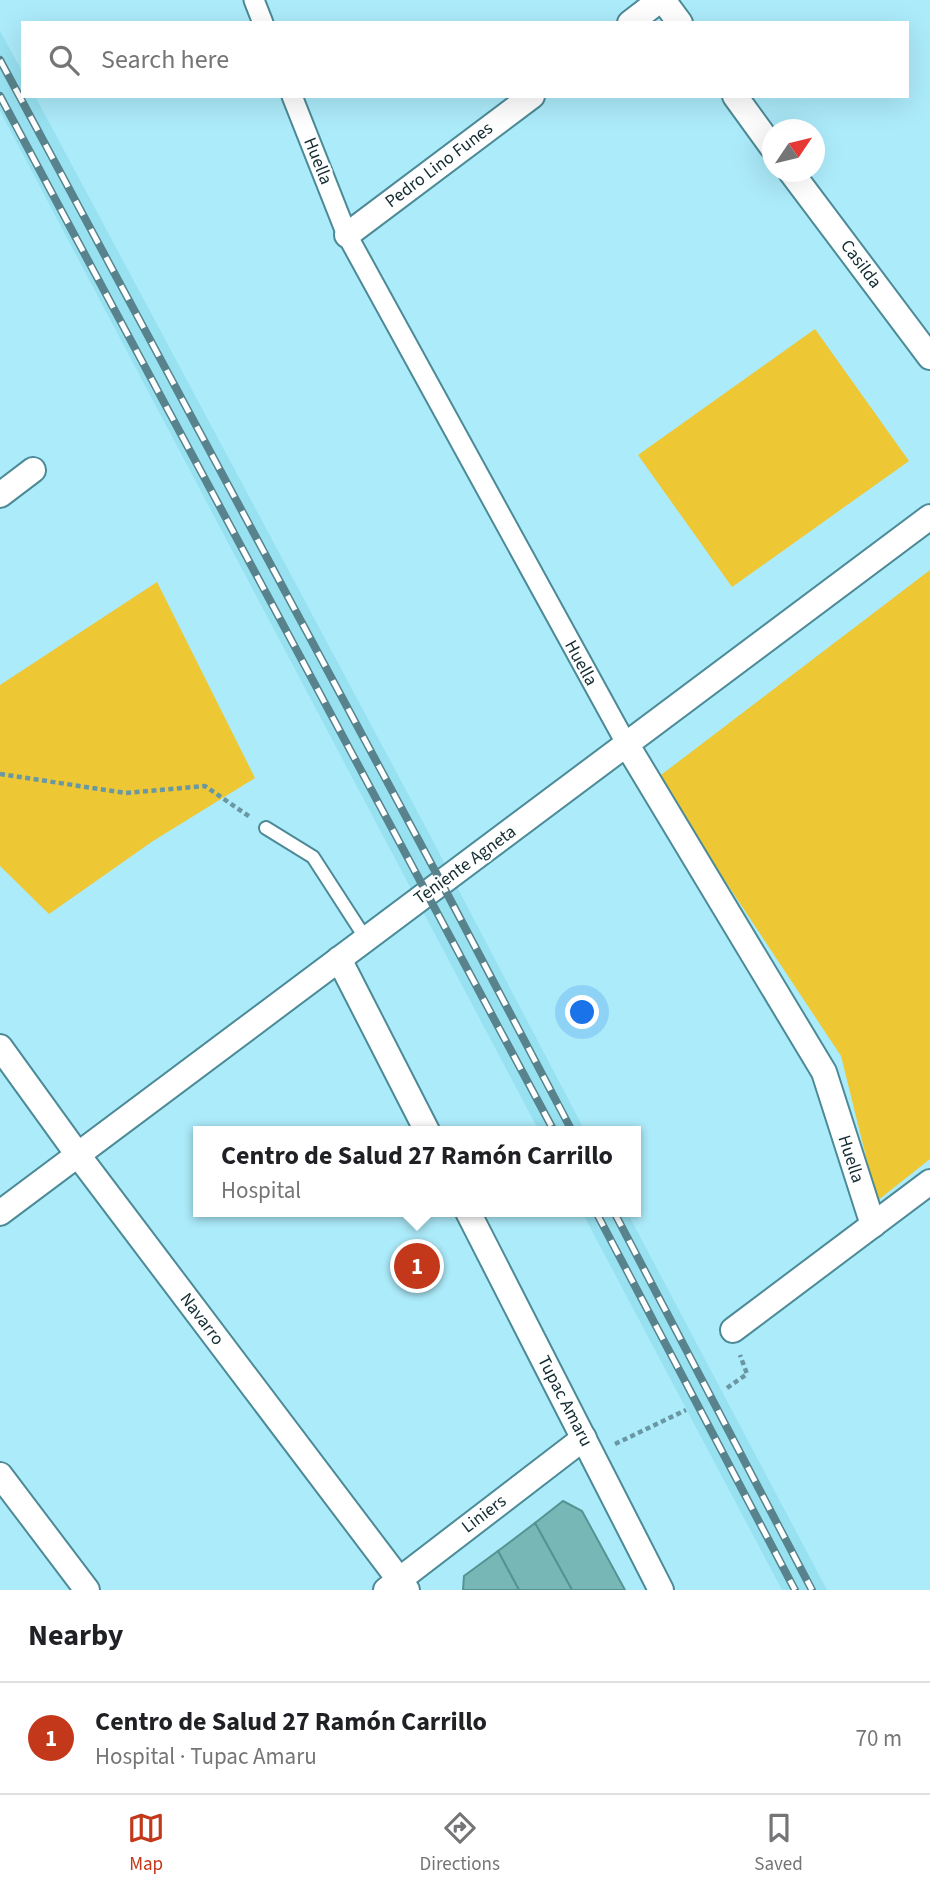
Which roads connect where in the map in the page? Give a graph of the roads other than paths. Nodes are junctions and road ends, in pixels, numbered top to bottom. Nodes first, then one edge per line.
1 (254, 0) edge
2 (662, 0) edge
3 (262, 21) edge
4 (633, 21) edge
5 (678, 21) edge
6 (293, 98) edge
7 (529, 98) edge
8 (736, 98) edge
9 (762, 132) edge
10 (798, 182) edge
11 (347, 235) junction
12 (930, 358) edge
13 (33, 470) dead end
14 (0, 495) edge
15 (930, 517) edge
16 (627, 745) junction
17 (267, 828) road end
18 (366, 939) junction
19 (339, 959) junction
20 (0, 1047) edge
21 (424, 1126) edge
22 (78, 1155) junction
23 (930, 1182) edge
24 (0, 1213) edge
25 (471, 1217) edge
26 (873, 1225) junction
27 (733, 1330) dead end
28 (588, 1447) junction
29 (0, 1475) edge
30 (397, 1587) edge
31 (87, 1590) edge
32 (661, 1590) edge

1 - 3 street
2 - 4 street
2 - 5 street
6 - 11 street, Huella
7 - 11 street, Pedro Lino Funes
8 - 9 street
10 - 12 street, Casilda
11 - 16 street, Huella
13 - 14 street
15 - 16 street, Teniente Agneta
16 - 18 street, Teniente Agneta
16 - 26 street, Huella
17 - 18 lane
18 - 19 street, Teniente Agneta
19 - 21 street
19 - 22 street, Teniente Agneta
20 - 22 street, Navarro
22 - 24 street, Teniente Agneta
22 - 30 street, Navarro
23 - 26 street
25 - 28 street, Tupac Amaru
26 - 27 street
28 - 30 street, Liniers
28 - 32 street, Tupac Amaru
29 - 31 street

